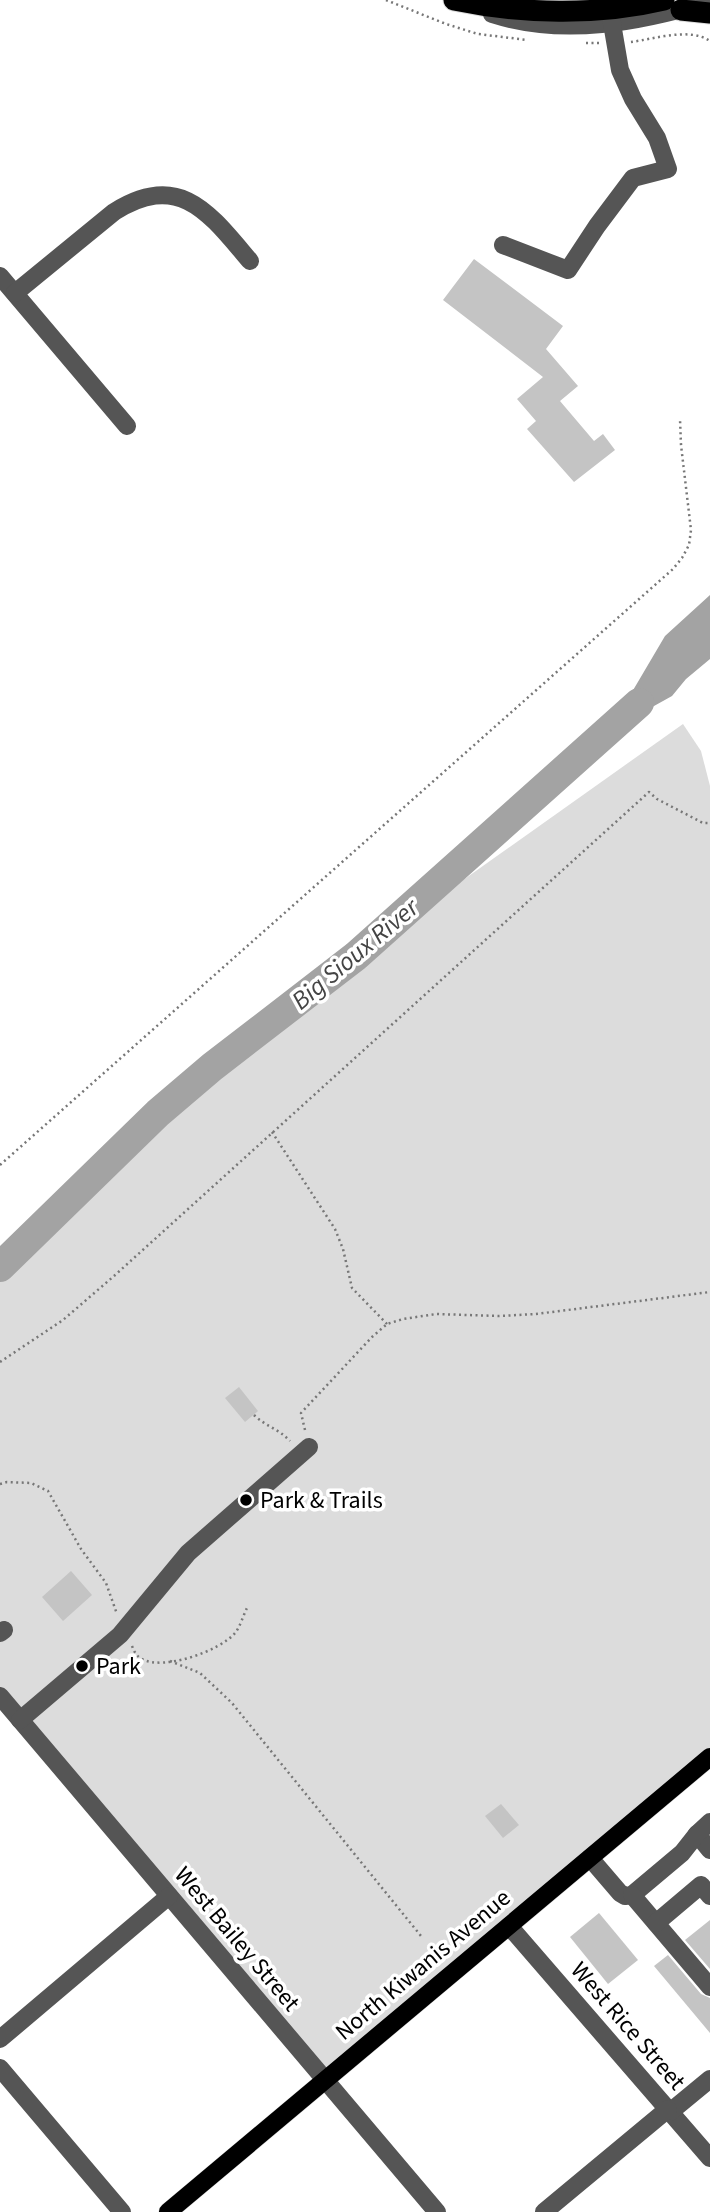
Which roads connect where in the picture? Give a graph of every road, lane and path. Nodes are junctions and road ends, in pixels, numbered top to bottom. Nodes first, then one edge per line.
1 (453, 0) edge
2 (710, 1) edge
3 (673, 5) edge
4 (610, 11) edge
5 (710, 13) edge
6 (633, 41) dead end
7 (710, 41) edge
8 (503, 245) dead end
9 (250, 261) dead end
10 (0, 276) edge
11 (15, 293) junction
12 (680, 419) dead end
13 (127, 426) dead end
14 (710, 824) edge
15 (272, 1132) junction
16 (0, 1165) edge
17 (710, 1292) edge
18 (387, 1324) junction
19 (0, 1362) edge
20 (301, 1413) dead end
21 (254, 1415) dead end
22 (305, 1451) joint
23 (0, 1484) edge
24 (247, 1608) dead end
25 (124, 1629) junction
26 (170, 1661) junction
27 (8, 1712) edge
28 (710, 1757) edge
29 (703, 1828) edge
30 (710, 1850) edge
31 (590, 1858) junction
32 (707, 1886) edge
33 (632, 1895) junction
34 (169, 1896) junction
35 (656, 1923) junction
36 (509, 1926) junction
37 (421, 1936) dead end
38 (710, 1987) edge
39 (0, 2039) edge
40 (0, 2068) edge
41 (710, 2078) edge
42 (323, 2080) junction
43 (669, 2110) junction
44 (710, 2158) edge
45 (122, 2212) edge
46 (168, 2212) edge
47 (437, 2212) edge
48 (544, 2212) edge

1 - 4 highway
2 - 3 street
3 - 4 highway
3 - 5 highway
4 - 8 street
6 - 7 path
9 - 11 street
10 - 11 street
11 - 13 street
12 - 16 path
14 - 15 path
15 - 18 path
15 - 19 path
17 - 18 path
18 - 20 path
21 - 22 path
22 - 25 street
23 - 25 path
24 - 26 path
25 - 26 path
25 - 27 street
26 - 37 path
27 - 34 street, West Bailey Street
28 - 31 main road, North Kiwanis Avenue
29 - 30 street
29 - 33 street
31 - 33 street
31 - 36 main road, North Kiwanis Avenue
32 - 35 street
33 - 35 street
34 - 39 street
34 - 42 street, West Bailey Street
35 - 38 street
36 - 42 main road, North Kiwanis Avenue
36 - 43 street, West Rice Street
40 - 45 street
41 - 43 street
42 - 46 main road, North Kiwanis Avenue
42 - 47 street, West Bailey Street
43 - 44 street, West Rice Street
43 - 48 street

